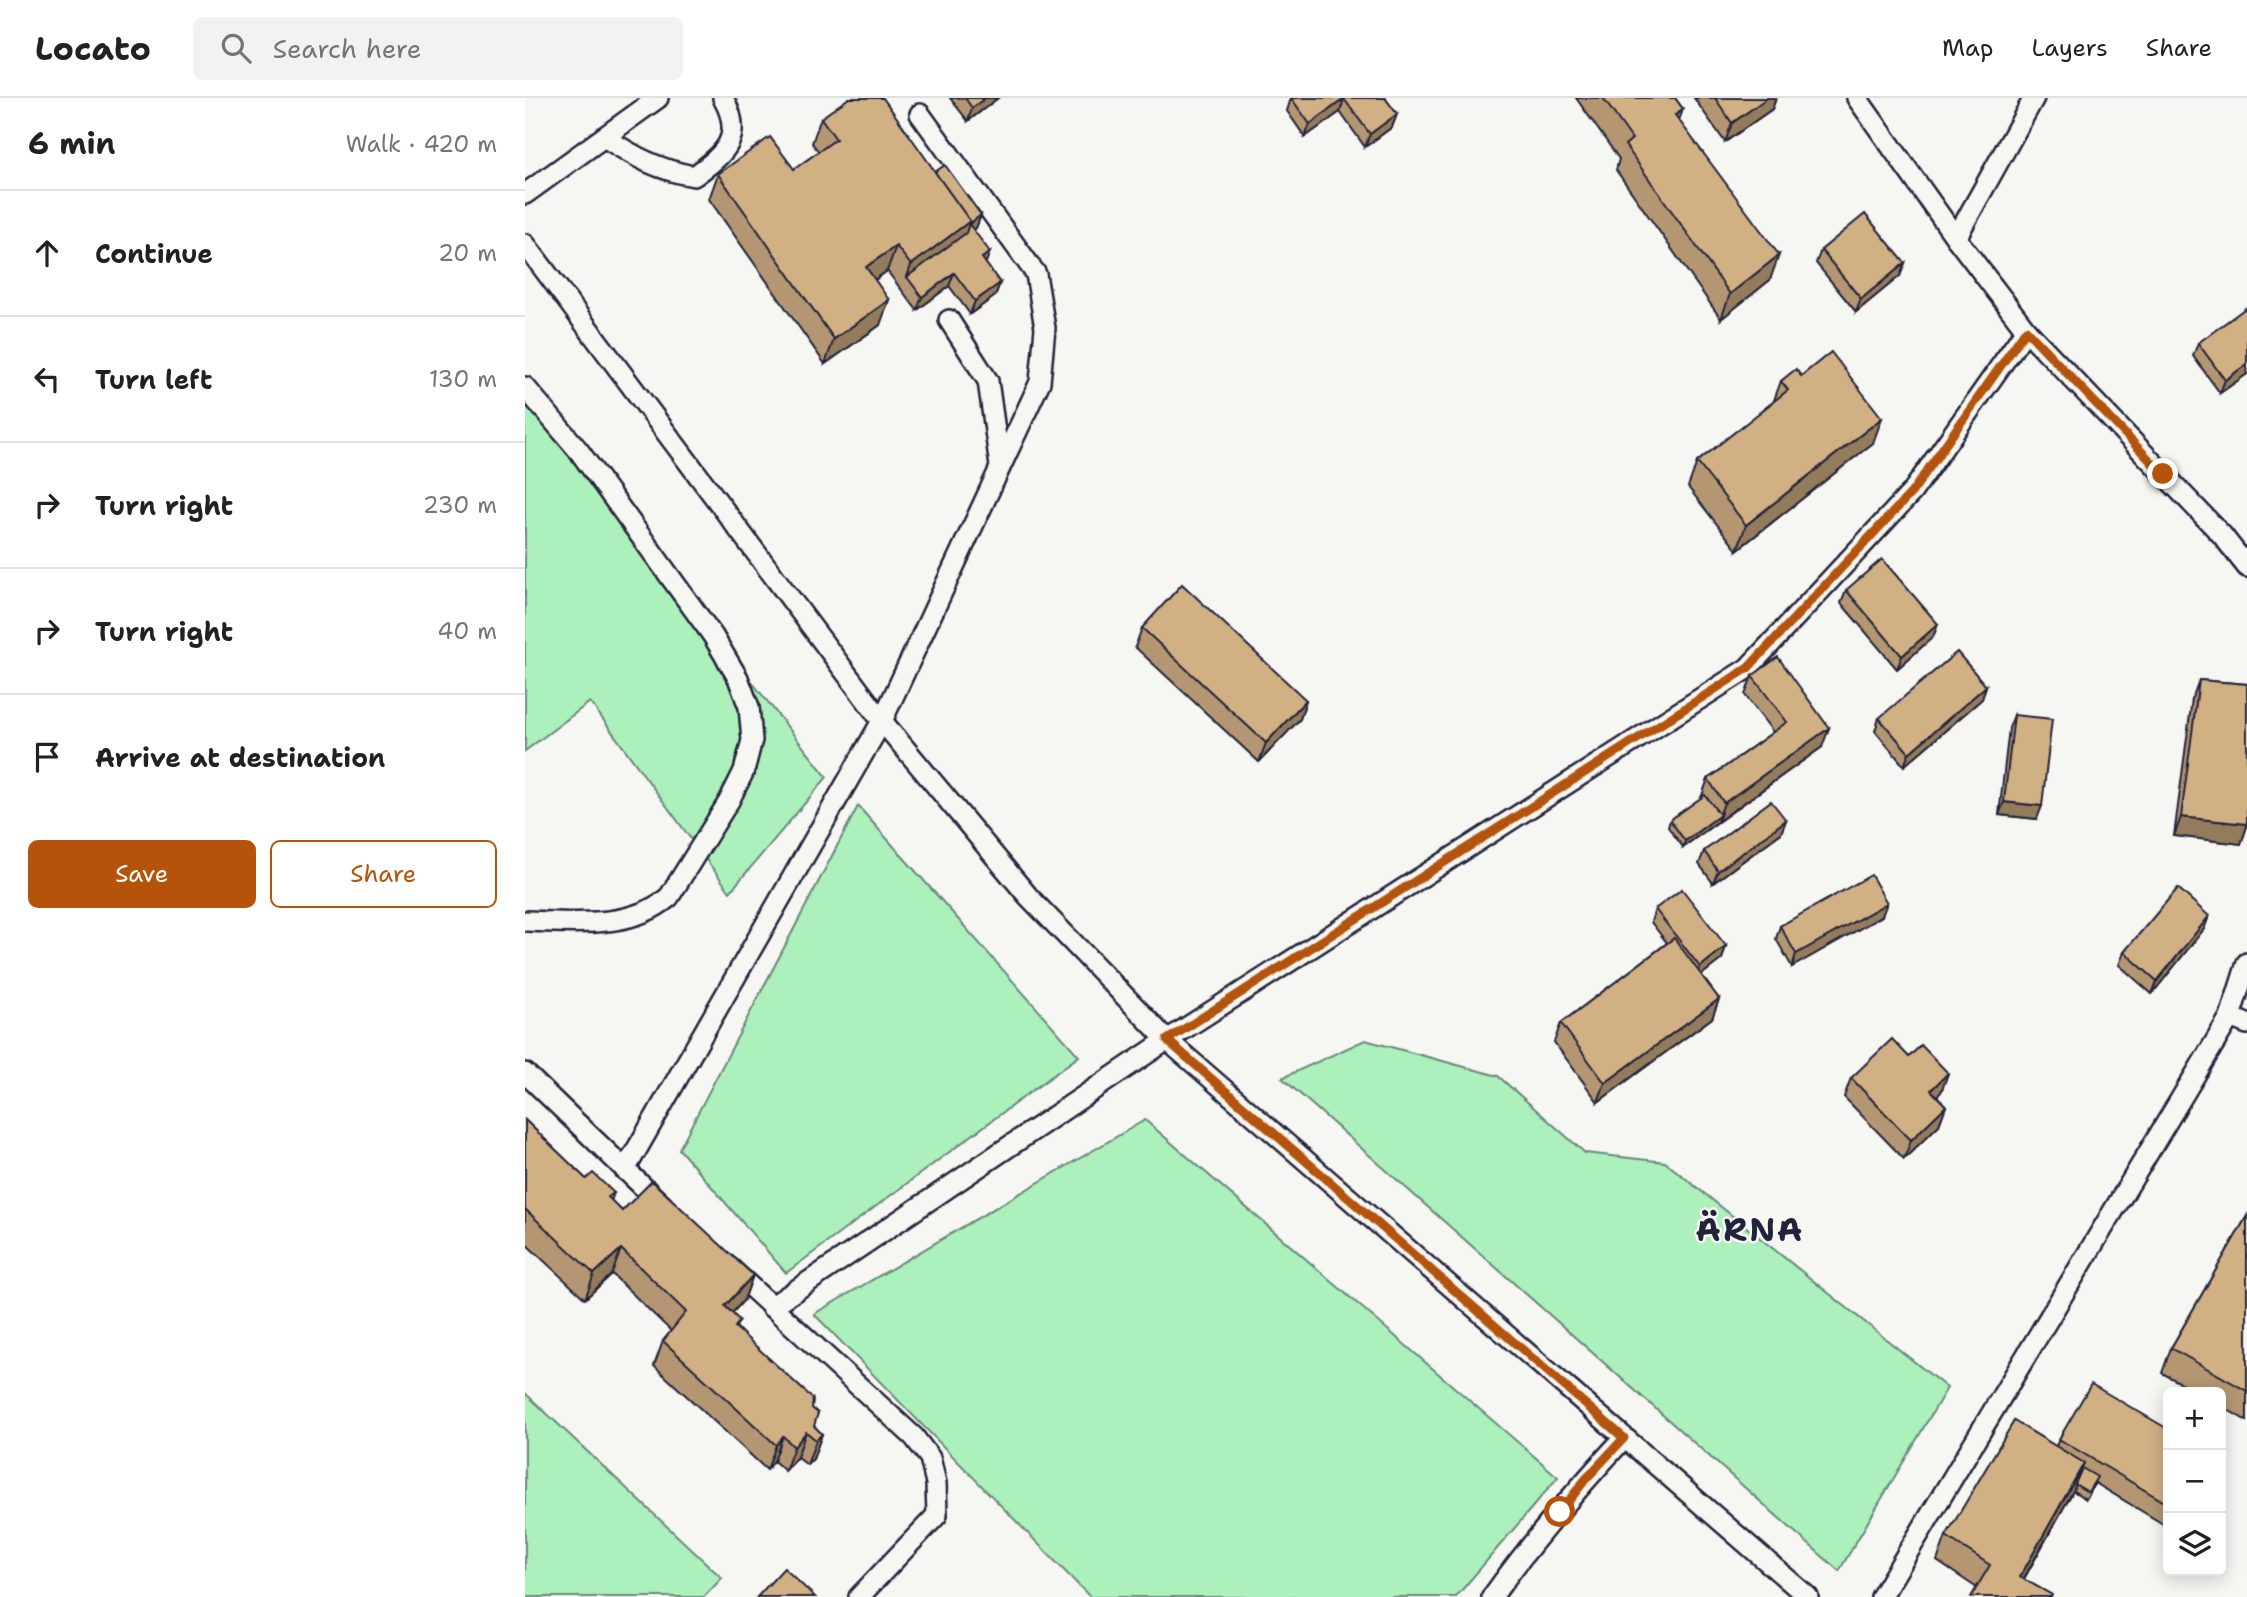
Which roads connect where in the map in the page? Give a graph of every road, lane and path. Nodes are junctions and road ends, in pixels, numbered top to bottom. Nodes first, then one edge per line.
1 (658, 98) edge
2 (723, 98) edge
3 (1857, 98) edge
4 (2034, 98) edge
5 (638, 113) junction
6 (921, 114) dead end
7 (604, 137) junction
8 (638, 159) junction
9 (525, 194) edge
10 (1956, 237) junction
11 (525, 244) edge
12 (949, 320) dead end
13 (2026, 330) junction
14 (525, 387) edge
15 (1000, 467) junction
16 (2247, 567) edge
17 (882, 721) junction
18 (525, 921) edge
19 (2247, 963) edge
20 (2239, 1020) edge
21 (1167, 1040) junction
22 (525, 1073) edge
23 (625, 1170) junction
24 (673, 1216) edge
25 (712, 1252) edge
26 (771, 1307) junction
27 (1624, 1438) junction
28 (859, 1597) edge
29 (1492, 1597) edge
30 (1808, 1597) edge
31 (1881, 1597) edge

1 - 5 lane
2 - 8 lane
3 - 10 lane
4 - 10 lane
5 - 7 lane
5 - 8 lane
6 - 15 lane
7 - 8 lane
7 - 9 lane
10 - 13 lane
11 - 17 lane
12 - 15 lane
13 - 16 lane
13 - 21 lane
14 - 18 lane
15 - 17 lane
17 - 21 lane
17 - 23 lane
19 - 20 lane
20 - 31 lane
21 - 26 lane
21 - 27 lane
22 - 23 lane
23 - 24 lane
25 - 26 lane
26 - 28 lane
27 - 29 lane
27 - 30 lane

